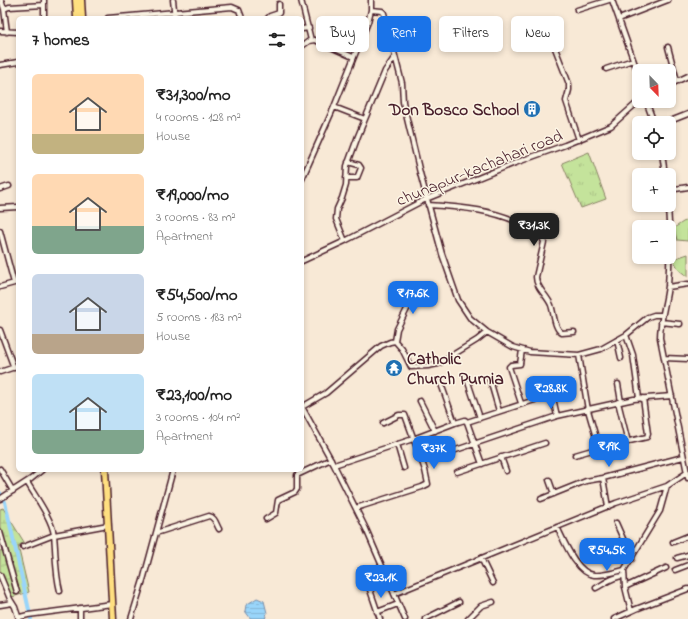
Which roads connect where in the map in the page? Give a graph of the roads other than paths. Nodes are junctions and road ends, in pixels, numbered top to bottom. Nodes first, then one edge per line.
1 (0, 0) edge
2 (44, 0) edge
3 (76, 0) edge
4 (81, 0) edge
5 (173, 0) edge
6 (301, 0) edge
7 (371, 0) edge
8 (609, 0) edge
9 (612, 0) edge
10 (668, 0) edge
11 (279, 4) dead end
12 (44, 5) junction
13 (4, 9) junction
14 (371, 10) junction
15 (578, 10) dead end
16 (175, 12) junction
17 (44, 16) edge
18 (77, 16) edge
19 (82, 16) edge
20 (130, 16) edge
21 (175, 16) edge
22 (241, 16) edge
23 (270, 16) edge
24 (619, 19) junction
25 (309, 28) junction
26 (304, 29) edge
27 (0, 31) edge
28 (6, 32) junction
29 (16, 32) edge
30 (311, 40) junction
31 (304, 45) edge
32 (668, 47) dead end
33 (557, 52) edge
34 (353, 57) junction
35 (394, 58) junction
36 (633, 60) junction
37 (16, 62) edge
38 (634, 64) edge
39 (0, 65) edge
40 (606, 68) dead end
41 (687, 76) edge
42 (677, 81) joint
43 (688, 82) edge
44 (632, 106) edge
45 (334, 107) junction
46 (688, 114) edge
47 (365, 118) junction
48 (676, 119) edge
49 (579, 140) junction
50 (348, 162) junction
51 (304, 174) edge
52 (346, 178) junction
53 (9, 186) dead end
54 (688, 187) edge
55 (676, 189) edge
56 (0, 190) edge
57 (426, 198) junction
58 (428, 205) junction
59 (0, 208) edge
60 (16, 208) edge
61 (668, 212) edge
62 (0, 231) edge
63 (345, 241) junction
64 (304, 260) edge
65 (16, 283) edge
66 (688, 284) edge
67 (0, 286) edge
68 (668, 287) junction
69 (409, 288) dead end
70 (662, 315) junction
71 (661, 322) junction
72 (680, 324) dead end
73 (0, 330) edge
74 (487, 332) junction
75 (574, 332) dead end
76 (626, 335) junction
77 (617, 340) junction
78 (395, 341) junction
79 (522, 350) junction
80 (579, 355) junction
81 (621, 358) dead end
82 (664, 358) junction
83 (688, 359) edge
84 (16, 367) edge
85 (0, 372) edge
86 (490, 380) dead end
87 (440, 381) dead end
88 (468, 382) dead end
89 (618, 384) dead end
90 (672, 396) junction
91 (641, 398) junction
92 (420, 401) dead end
93 (620, 402) junction
94 (520, 404) junction
95 (304, 406) edge
96 (588, 409) junction
97 (304, 411) edge
98 (499, 411) junction
99 (557, 416) junction
100 (480, 418) junction
101 (467, 422) junction
102 (383, 423) dead end
103 (455, 423) junction
104 (435, 430) junction
105 (413, 439) junction
106 (628, 442) junction
107 (474, 443) junction
108 (544, 443) dead end
109 (397, 444) junction
110 (599, 448) junction
111 (438, 456) dead end
112 (575, 456) dead end
113 (683, 457) junction
114 (501, 458) junction
115 (331, 459) junction
116 (482, 464) junction
117 (334, 465) junction
118 (0, 468) edge
119 (404, 468) dead end
120 (506, 471) dead end
121 (40, 472) edge
122 (105, 472) edge
123 (172, 472) edge
124 (303, 472) edge
125 (304, 472) edge
126 (457, 472) dead end
127 (687, 472) edge
128 (603, 478) junction
129 (688, 478) edge
130 (549, 480) dead end
131 (27, 482) junction
132 (667, 486) junction
133 (13, 491) junction
134 (554, 494) junction
135 (0, 499) edge
136 (541, 499) dead end
137 (608, 507) junction
138 (356, 508) junction
139 (266, 520) dead end
140 (616, 523) dead end
141 (108, 525) junction
142 (557, 527) junction
143 (219, 529) dead end
144 (0, 532) edge
145 (156, 532) junction
146 (54, 535) junction
147 (688, 536) edge
148 (673, 542) dead end
149 (23, 547) dead end
150 (688, 555) edge
151 (481, 558) junction
152 (677, 558) dead end
153 (632, 560) junction
154 (688, 565) edge
155 (666, 568) dead end
156 (624, 570) junction
157 (675, 570) dead end
158 (0, 575) edge
159 (624, 576) junction
160 (493, 583) dead end
161 (368, 584) dead end
162 (625, 587) junction
163 (596, 588) dead end
164 (688, 589) edge
165 (60, 591) dead end
166 (17, 592) dead end
167 (394, 594) junction
168 (12, 602) junction
169 (459, 602) dead end
170 (493, 602) dead end
171 (112, 604) junction
172 (398, 604) junction
173 (0, 605) edge
174 (80, 608) junction
175 (631, 611) junction
176 (377, 612) junction
177 (32, 616) edge
178 (19, 619) edge
179 (80, 619) edge
180 (113, 619) edge
181 (131, 619) edge
182 (380, 619) edge
183 (405, 619) edge
184 (425, 619) edge
185 (468, 619) edge
186 (614, 619) edge

1 - 13 street
2 - 12 street
3 - 18 highway
4 - 19 highway
5 - 16 street
6 - 25 street
7 - 14 street
8 - 15 street
9 - 24 street
10 - 24 street
11 - 23 street
12 - 13 street
12 - 17 street
13 - 28 street
14 - 34 street
14 - 35 street
16 - 20 street
16 - 21 street
16 - 22 street
24 - 36 street
25 - 26 street
25 - 30 street
27 - 28 street
28 - 29 street
30 - 31 street
30 - 34 street
32 - 42 street
33 - 49 street
34 - 45 street
35 - 47 street
35 - 57 street
36 - 38 street
36 - 40 street
37 - 39 street
41 - 42 street
41 - 43 street
44 - 49 street, chunapur-kachahari road
45 - 47 street
45 - 51 street
46 - 48 street
47 - 50 street
49 - 57 street, chunapur-kachahari road
50 - 52 street
50 - 52 street
52 - 63 street
53 - 56 street
54 - 55 street
57 - 58 street
57 - 63 street, chunapur-kachahari road
58 - 74 street
58 - 75 street
59 - 60 street
61 - 68 street
62 - 65 street
63 - 64 street, chunapur-kachahari road
65 - 67 street
66 - 68 street
68 - 70 street
69 - 78 street
70 - 71 street
70 - 76 street
71 - 72 street
71 - 82 street
73 - 84 street
74 - 78 street
74 - 79 street
76 - 77 street
76 - 91 street
77 - 80 street
77 - 81 street
78 - 95 street
79 - 80 street
79 - 94 street
80 - 96 street
82 - 83 street
82 - 90 street
84 - 85 street
86 - 98 street
87 - 103 street
88 - 100 street
89 - 93 street
90 - 91 street
90 - 113 street
91 - 93 street
91 - 106 street
92 - 104 street
93 - 96 street
93 - 106 street
94 - 98 street
94 - 99 street
96 - 99 street
96 - 110 street
97 - 115 street
98 - 100 street
99 - 107 street
100 - 101 street
101 - 103 street
101 - 107 street
102 - 105 street
103 - 104 street
104 - 105 street
105 - 109 street
105 - 138 street
106 - 110 street
107 - 111 street
107 - 116 street
108 - 114 street
109 - 117 street
109 - 119 street
110 - 112 street
113 - 127 street
113 - 128 street
114 - 116 street
114 - 120 street
115 - 117 street
115 - 125 street
116 - 126 street
117 - 138 street
118 - 133 street
121 - 131 street
122 - 141 highway
123 - 145 street
124 - 139 street
127 - 129 street
127 - 132 street
128 - 134 street
128 - 137 street
130 - 134 street
131 - 133 street
131 - 146 street
132 - 137 street
132 - 153 street
133 - 135 street
134 - 136 street
137 - 142 street
138 - 167 street
140 - 153 street
141 - 146 street
141 - 171 highway
142 - 151 street
142 - 156 street
143 - 145 street
144 - 166 street
145 - 181 street
146 - 149 street
146 - 165 street
147 - 148 street
150 - 152 street
151 - 160 street
151 - 167 street
153 - 156 street
154 - 157 street
155 - 162 street
156 - 159 street
158 - 168 street
159 - 162 street
159 - 163 street
161 - 176 street
162 - 175 street
164 - 175 street
167 - 172 street
168 - 173 street
168 - 178 street
169 - 184 street
170 - 185 street
171 - 174 street
171 - 180 highway
172 - 176 street
172 - 183 street
174 - 177 street
174 - 179 street
175 - 186 street
176 - 182 street
177 - 178 street

